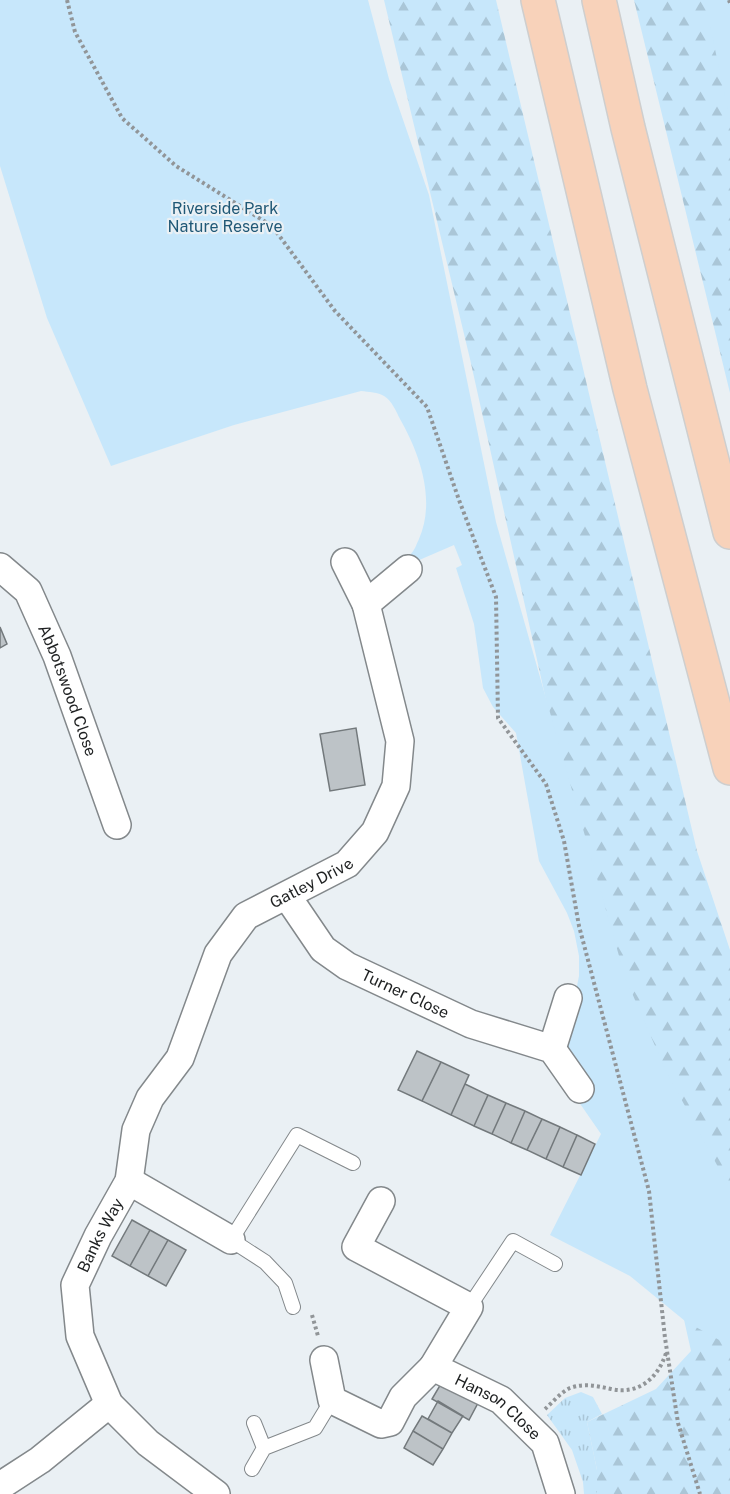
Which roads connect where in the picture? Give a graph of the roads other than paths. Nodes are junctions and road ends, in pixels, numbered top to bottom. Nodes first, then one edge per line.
1 (538, 0) edge
2 (599, 0) edge
3 (730, 532) edge
4 (345, 562) dead end
5 (0, 567) edge
6 (408, 568) dead end
7 (366, 604) junction
8 (730, 768) edge
9 (117, 825) dead end
10 (287, 896) junction
11 (568, 998) dead end
12 (552, 1049) junction
13 (580, 1089) dead end
14 (353, 1163) dead end
15 (129, 1181) junction
16 (381, 1202) dead end
17 (231, 1240) junction
18 (555, 1264) dead end
19 (293, 1307) dead end
20 (469, 1308) junction
21 (324, 1360) dead end
22 (433, 1367) junction
23 (332, 1400) junction
24 (109, 1404) junction
25 (254, 1423) dead end
26 (264, 1448) junction
27 (252, 1469) dead end
28 (0, 1486) edge
29 (216, 1494) edge
30 (561, 1494) edge

1 - 8 highway
2 - 3 highway
4 - 7 street, Gatley Drive
5 - 9 street, Abbotswood Close
6 - 7 street
7 - 10 street, Gatley Drive
10 - 12 street, Turner Close
10 - 15 street, Gatley Drive
11 - 12 street
12 - 13 street
14 - 17 lane
15 - 17 street, Banks Way
15 - 24 street, Banks Way
16 - 20 street
17 - 19 lane
18 - 20 lane
20 - 22 street
21 - 23 street
22 - 23 street
22 - 30 street, Hanson Close
23 - 26 lane
24 - 28 street
24 - 29 street
25 - 26 lane
26 - 27 lane

